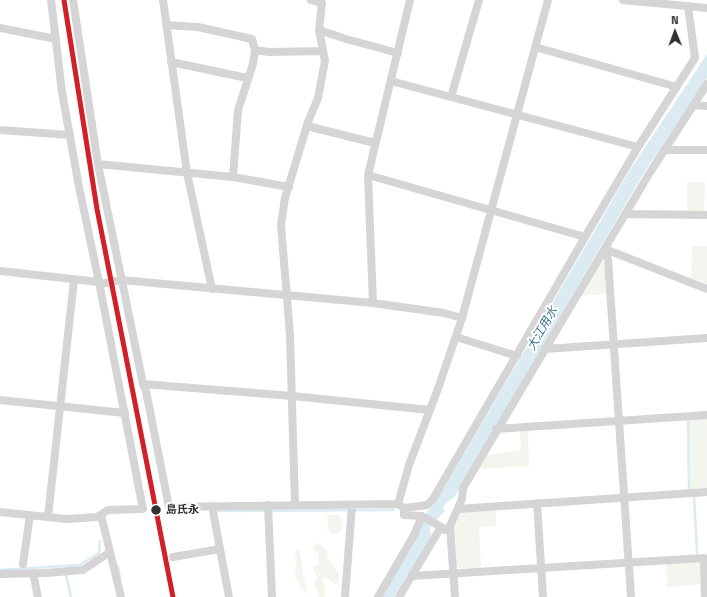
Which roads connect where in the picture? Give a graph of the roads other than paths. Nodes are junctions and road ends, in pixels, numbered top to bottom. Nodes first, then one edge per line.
1 (51, 0) edge
2 (73, 0) edge
3 (163, 0) edge
4 (311, 0) edge
5 (410, 0) edge
6 (479, 0) edge
7 (548, 0) edge
8 (623, 0) edge
9 (322, 1) edge
10 (688, 6) junction
11 (707, 8) edge
12 (166, 25) junction
13 (0, 28) edge
14 (319, 30) junction
15 (56, 39) junction
16 (535, 47) junction
17 (255, 50) junction
18 (323, 51) junction
19 (398, 53) junction
20 (172, 62) junction
21 (247, 78) junction
22 (391, 81) junction
23 (707, 84) edge
24 (677, 87) junction
25 (451, 97) junction
26 (693, 105) junction
27 (707, 106) edge
28 (516, 116) junction
29 (307, 126) junction
30 (0, 130) edge
31 (70, 135) junction
32 (375, 143) junction
33 (638, 147) junction
34 (664, 150) junction
35 (707, 150) edge
36 (98, 164) junction
37 (187, 173) junction
38 (368, 176) junction
39 (233, 177) junction
40 (289, 187) junction
41 (491, 211) junction
42 (625, 214) junction
43 (707, 215) edge
44 (585, 237) junction
45 (605, 249) junction
46 (0, 271) edge
47 (74, 280) junction
48 (121, 280) junction
49 (100, 283) junction
50 (212, 289) junction
51 (707, 289) edge
52 (287, 295) junction
53 (373, 303) junction
54 (462, 318) junction
55 (456, 337) junction
56 (707, 338) edge
57 (613, 344) junction
58 (545, 349) junction
59 (516, 356) junction
60 (143, 384) junction
61 (292, 396) junction
62 (0, 400) edge
63 (60, 406) junction
64 (430, 410) junction
65 (125, 413) junction
66 (707, 415) edge
67 (618, 421) junction
68 (496, 429) junction
69 (707, 492) edge
70 (624, 497) junction
71 (537, 503) junction
72 (295, 505) junction
73 (212, 506) junction
74 (401, 506) junction
75 (269, 509) junction
76 (351, 509) junction
77 (458, 509) junction
78 (0, 512) edge
79 (30, 515) junction
80 (101, 515) junction
81 (48, 516) junction
82 (422, 516) junction
83 (439, 526) junction
84 (450, 526) junction
85 (220, 549) junction
86 (110, 552) junction
87 (706, 557) edge
88 (173, 558) dead end
89 (629, 562) junction
90 (23, 564) dead end
91 (542, 568) junction
92 (33, 573) junction
93 (453, 573) junction
94 (0, 574) edge
95 (412, 576) junction
96 (38, 597) edge
97 (121, 597) edge
98 (229, 597) edge
99 (272, 597) edge
100 (345, 597) edge
101 (378, 597) edge
102 (399, 597) edge
103 (455, 597) edge
104 (543, 597) edge
105 (631, 597) edge
106 (705, 597) edge

1 - 15 street
2 - 36 street
3 - 12 street
4 - 9 street
5 - 19 street
6 - 25 street
7 - 16 street
8 - 10 street
9 - 14 street
10 - 11 street
10 - 24 street
12 - 17 street
12 - 20 street
13 - 15 street
14 - 18 street
14 - 19 street
15 - 31 street
16 - 24 street
16 - 28 street
17 - 18 street
17 - 21 street
18 - 29 street
19 - 22 street
20 - 21 street
20 - 37 street
21 - 39 street
22 - 25 street
22 - 32 street
23 - 26 street
24 - 33 street
25 - 28 street
26 - 27 street
26 - 34 street
28 - 33 street
28 - 41 street
29 - 32 street
29 - 40 street
30 - 31 street
31 - 49 street
32 - 38 street
33 - 44 street
34 - 35 street
34 - 42 street
36 - 37 street
36 - 48 street
37 - 39 street
37 - 50 street
38 - 41 street
38 - 53 street
39 - 40 street
40 - 52 street
41 - 44 street
41 - 54 street
42 - 43 street
42 - 45 street
44 - 59 street
45 - 51 street
45 - 57 street
45 - 58 street
46 - 47 street
47 - 49 street
47 - 63 street
48 - 49 street
48 - 50 street
48 - 60 street
49 - 65 street
50 - 52 street
52 - 53 street
52 - 61 street
53 - 54 street
54 - 55 street
55 - 59 street
55 - 64 street
56 - 57 street
57 - 58 street
57 - 67 street
58 - 68 street
59 - 74 street
60 - 61 street
60 - 73 street
61 - 64 street
61 - 72 street
62 - 63 street
63 - 65 street
63 - 81 street
64 - 74 street
65 - 80 street
66 - 67 street
67 - 68 street
67 - 70 street
68 - 77 street
69 - 70 street
70 - 71 street
70 - 89 street
71 - 77 street
71 - 91 street
72 - 75 street
72 - 76 street
73 - 75 street
73 - 85 street
74 - 76 street
74 - 82 street
75 - 99 street
76 - 100 street
77 - 84 street
78 - 79 street
79 - 81 street
79 - 90 street
80 - 81 street
80 - 86 street
82 - 83 street
82 - 101 street
83 - 84 street
83 - 95 street
84 - 93 street
85 - 88 street
85 - 98 street
86 - 92 street
86 - 97 street
87 - 89 street
87 - 106 street
89 - 91 street
89 - 105 street
91 - 93 street
91 - 104 street
92 - 94 street
92 - 96 street
93 - 95 street
93 - 103 street
95 - 102 street

